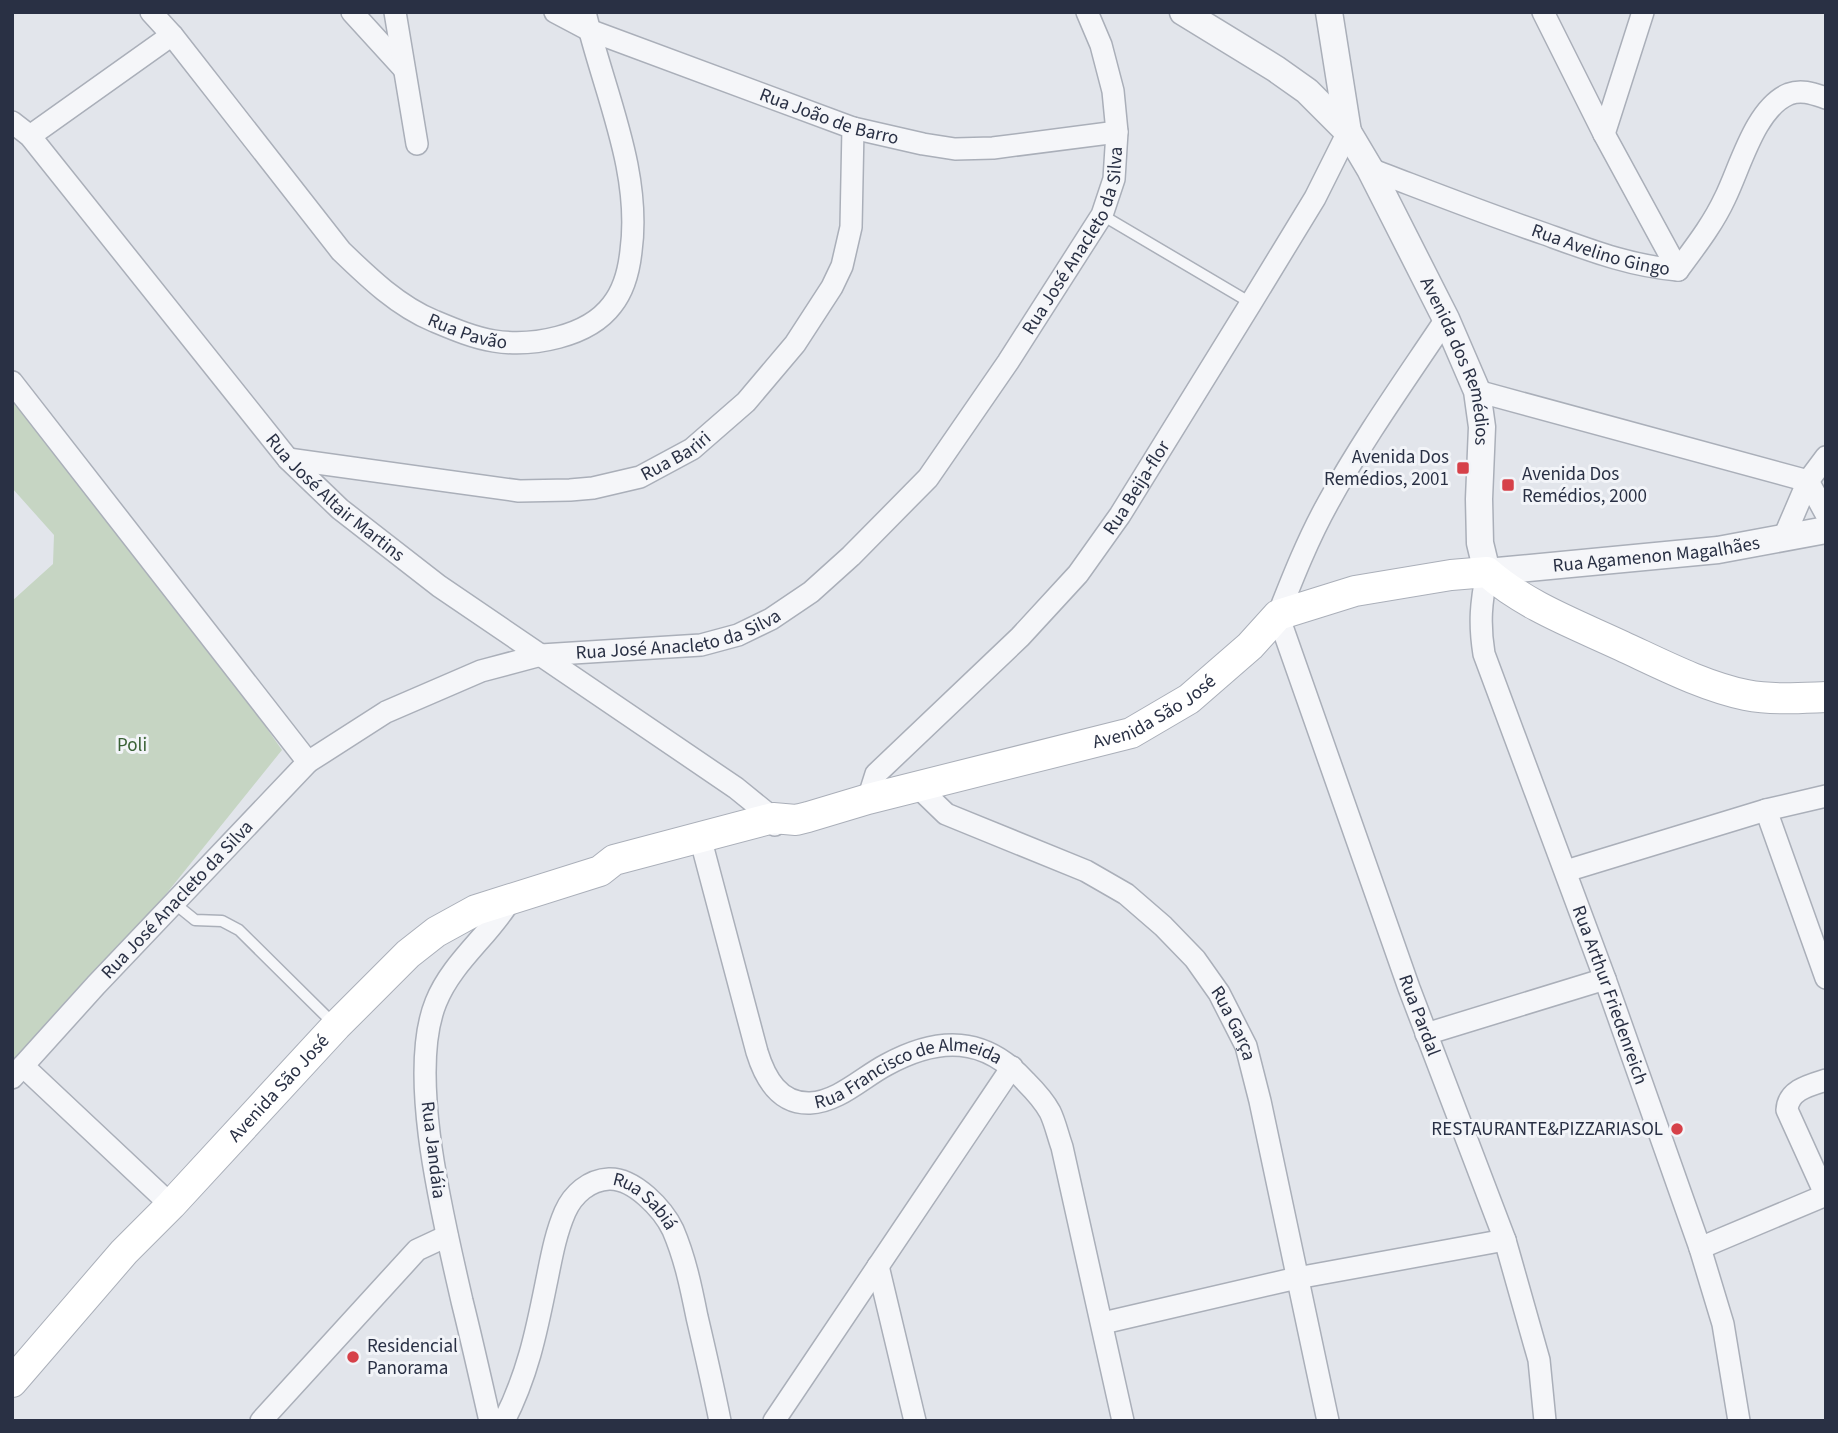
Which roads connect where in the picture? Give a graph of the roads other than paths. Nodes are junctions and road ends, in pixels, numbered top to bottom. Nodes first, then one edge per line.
1 (150, 12) edge
2 (352, 12) edge
3 (395, 12) edge
4 (555, 12) edge
5 (1087, 12) edge
6 (1183, 12) edge
7 (1329, 12) edge
8 (1543, 12) edge
9 (1643, 12) edge
10 (587, 21) edge
11 (172, 35) junction
12 (1336, 54) junction
13 (404, 69) junction
14 (1292, 80) junction
15 (1826, 98) edge
16 (12, 122) edge
17 (853, 128) junction
18 (1117, 132) junction
19 (1348, 132) junction
20 (1604, 134) junction
21 (30, 136) junction
22 (417, 144) dead end
23 (1370, 169) junction
24 (1102, 215) junction
25 (1678, 270) junction
26 (1251, 303) junction
27 (1446, 319) junction
28 (12, 382) edge
29 (1477, 391) junction
30 (1826, 457) edge
31 (288, 459) junction
32 (1808, 481) junction
33 (1826, 514) edge
34 (1826, 530) edge
35 (1784, 537) junction
36 (1487, 572) junction
37 (1278, 615) junction
38 (541, 655) junction
39 (1826, 697) edge
40 (307, 762) junction
41 (917, 786) junction
42 (1826, 796) edge
43 (868, 799) junction
44 (1766, 810) junction
45 (769, 827) junction
46 (702, 845) junction
47 (1566, 871) junction
48 (510, 899) junction
49 (174, 903) junction
50 (1826, 978) edge
51 (1605, 979) junction
52 (336, 1026) junction
53 (1426, 1034) junction
54 (1012, 1067) junction
55 (18, 1072) edge
56 (1826, 1080) edge
57 (1826, 1195) edge
58 (172, 1205) junction
59 (447, 1236) junction
60 (1505, 1240) junction
61 (1700, 1248) junction
62 (878, 1266) junction
63 (1297, 1278) junction
64 (1103, 1323) junction
65 (12, 1382) edge
66 (261, 1421) edge
67 (489, 1421) edge
68 (503, 1421) edge
69 (720, 1421) edge
70 (775, 1421) edge
71 (915, 1421) edge
72 (1123, 1421) edge
73 (1328, 1421) edge
74 (1545, 1421) edge
75 (1739, 1421) edge

1 - 11 street, Rua Pavão
2 - 13 street
3 - 13 street
4 - 10 street, Rua João de Barro
5 - 18 street, Rua José Anacleto da Silva
6 - 14 street, Avenida dos Remédios
7 - 12 street
8 - 20 street
9 - 20 street
10 - 11 street, Rua Pavão
10 - 17 street, Rua João de Barro
11 - 21 street
12 - 14 street
12 - 19 street
13 - 22 street
14 - 19 street, Avenida dos Remédios
15 - 25 street, Rua Avelino Gingo
16 - 21 street, Rua José Altair Martins
17 - 18 street, Rua João de Barro
17 - 31 street, Rua Bariri
18 - 24 street, Rua José Anacleto da Silva
19 - 23 street, Avenida dos Remédios
19 - 26 street, Rua Beija-flor
20 - 25 street
21 - 31 street, Rua José Altair Martins
23 - 25 street, Rua Avelino Gingo
23 - 27 street, Avenida dos Remédios
24 - 26 lane
24 - 38 street, Rua José Anacleto da Silva
26 - 43 street, Rua Beija-flor
27 - 29 street, Avenida dos Remédios
27 - 37 street
28 - 40 street
29 - 32 street
29 - 36 street, Avenida dos Remédios
30 - 32 street
31 - 38 street, Rua José Altair Martins
32 - 33 street
32 - 35 street
34 - 35 street, Rua Agamenon Magalhães
35 - 36 street, Rua Agamenon Magalhães
36 - 37 main road
36 - 39 main road
36 - 47 street, Rua Arthur Friedenreich
37 - 41 main road, Avenida São José
37 - 53 street, Rua Pardal
38 - 40 street, Rua José Anacleto da Silva
38 - 45 street, Rua José Altair Martins
40 - 49 street, Rua José Anacleto da Silva
41 - 43 main road, Avenida São José
41 - 63 street, Rua Garça
42 - 44 street
43 - 45 main road, Avenida São José
44 - 47 street
44 - 50 street
45 - 46 main road, Avenida São José
46 - 48 main road, Avenida São José
46 - 54 street, Rua Francisco de Almeida
47 - 51 street, Rua Arthur Friedenreich
48 - 52 main road, Avenida São José
48 - 59 street, Rua Jandáia
49 - 52 lane
49 - 55 street, Rua José Anacleto da Silva
51 - 53 street
51 - 61 street, Rua Arthur Friedenreich
52 - 58 main road, Avenida São José
53 - 60 street, Rua Pardal
54 - 62 street
54 - 64 street, Rua Francisco de Almeida
55 - 58 street
56 - 57 street
57 - 61 street
58 - 65 main road, Avenida São José
59 - 66 street
59 - 67 street, Rua Jandáia
60 - 63 street
60 - 74 street, Rua Pardal
61 - 75 street, Rua Arthur Friedenreich
62 - 70 street
62 - 71 street
63 - 64 street
63 - 73 street, Rua Garça
64 - 72 street, Rua Francisco de Almeida
68 - 69 street, Rua Sabiá

